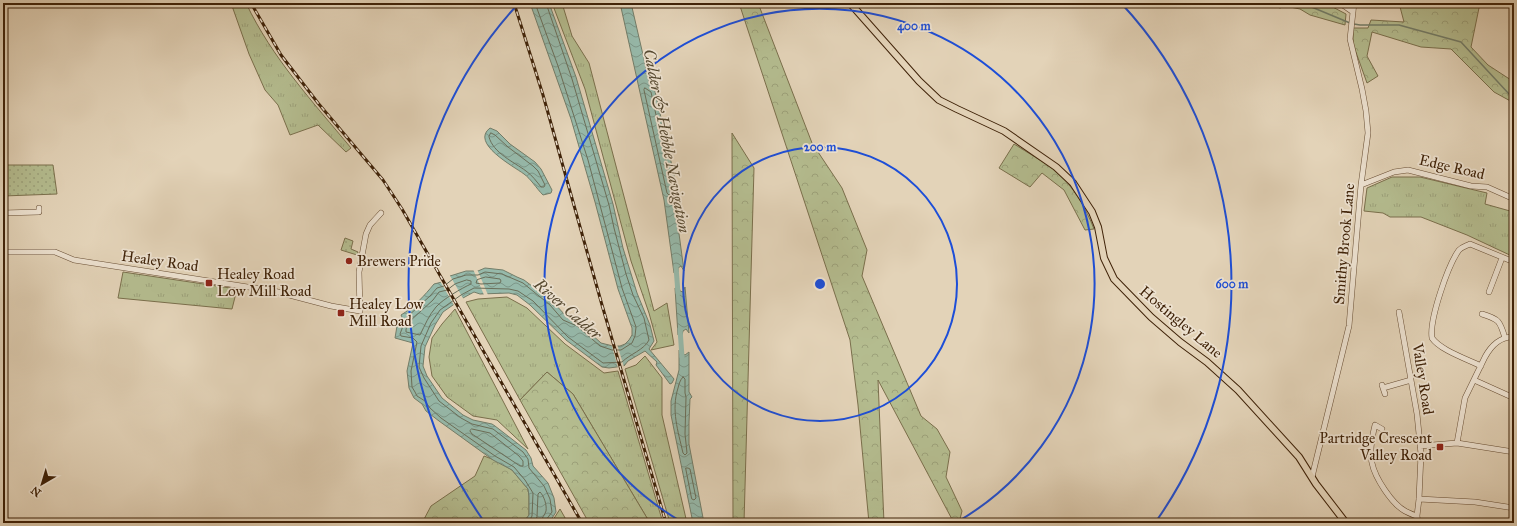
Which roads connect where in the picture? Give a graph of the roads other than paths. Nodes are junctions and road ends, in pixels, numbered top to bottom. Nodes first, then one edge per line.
1 (850, 3) edge
2 (1340, 3) edge
3 (1354, 3) edge
4 (1353, 12) junction
5 (1361, 185) junction
6 (1514, 198) edge
7 (39, 208) dead end
8 (3, 213) edge
9 (381, 213) dead end
10 (3, 252) edge
11 (1502, 258) junction
12 (1514, 262) edge
13 (1489, 292) dead end
14 (1399, 312) dead end
15 (1482, 314) dead end
16 (1514, 337) edge
17 (1505, 338) junction
18 (1481, 366) junction
19 (1411, 380) junction
20 (1474, 380) junction
21 (1385, 394) dead end
22 (1514, 398) edge
23 (1382, 429) dead end
24 (1457, 443) junction
25 (1420, 446) junction
26 (1514, 452) edge
27 (1312, 477) junction
28 (1419, 499) junction
29 (1514, 508) edge
30 (1417, 516) junction
31 (1346, 523) edge
32 (1418, 523) edge

1 - 27 main road, Hostingley Lane
2 - 4 street
3 - 4 street, Smithy Brook Lane
4 - 5 street, Smithy Brook Lane
5 - 6 street, Edge Road
5 - 27 street, Smithy Brook Lane
7 - 8 street
9 - 10 street, Healey Road
11 - 12 street
11 - 13 street
11 - 18 street
14 - 19 street, Valley Road
15 - 17 street
16 - 17 street
17 - 18 street
18 - 20 street
19 - 21 street
19 - 25 street, Valley Road
20 - 22 street
20 - 24 street
23 - 30 street
24 - 25 street
24 - 26 street
25 - 28 street, Valley Road
27 - 31 main road, Hostingley Lane
28 - 29 street
28 - 30 street, Valley Road
30 - 32 street, Valley Road

